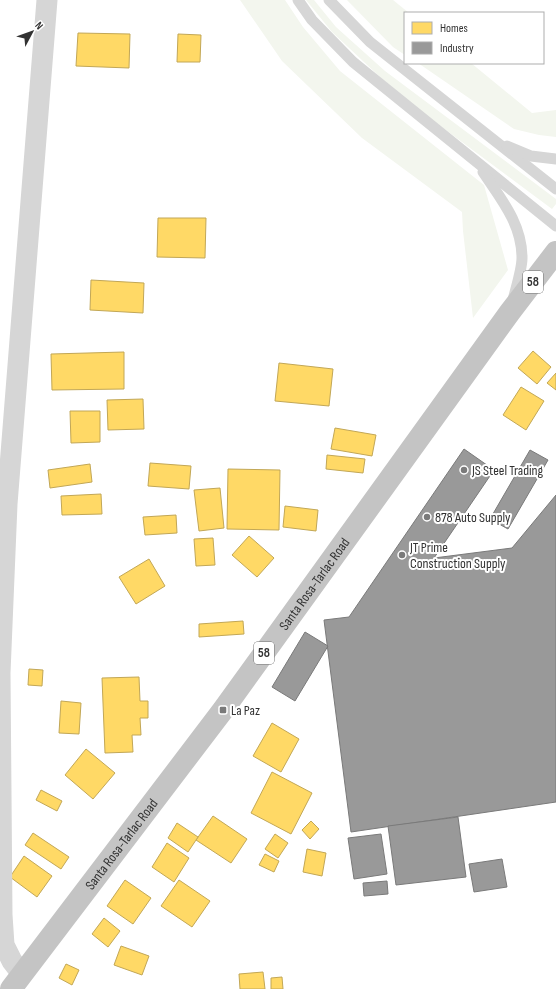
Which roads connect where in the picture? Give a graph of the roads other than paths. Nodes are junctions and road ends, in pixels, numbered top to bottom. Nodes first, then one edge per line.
1 (47, 0) edge
2 (298, 0) edge
3 (329, 0) edge
4 (494, 141) junction
5 (556, 159) edge
6 (477, 163) junction
7 (556, 189) edge
8 (556, 226) edge
9 (556, 252) edge
10 (510, 312) junction
11 (16, 982) edge

1 - 11 street
2 - 6 lane
3 - 4 lane
4 - 5 lane
4 - 7 lane
6 - 8 lane
6 - 10 lane
9 - 10 highway, Santa Rosa-Tarlac Road / 58
10 - 11 highway, Santa Rosa-Tarlac Road / 58

